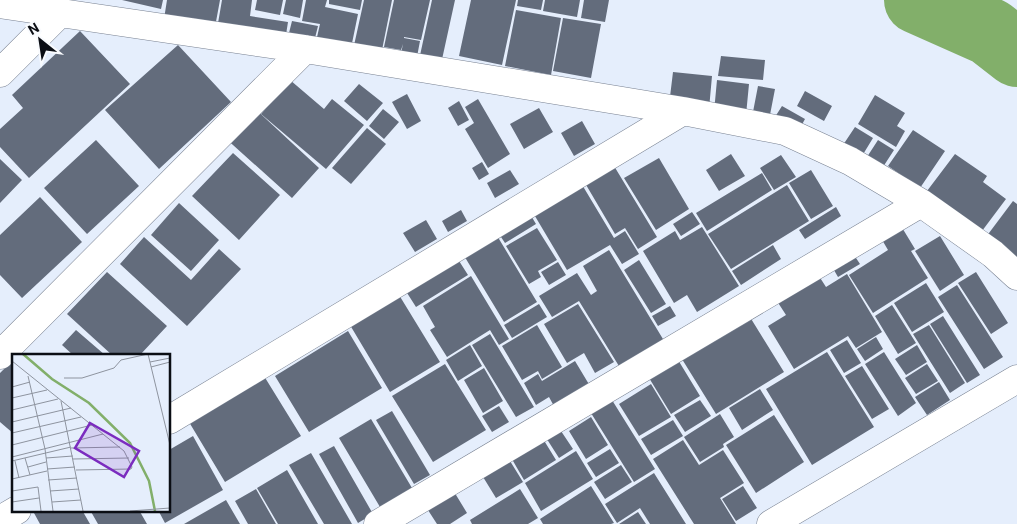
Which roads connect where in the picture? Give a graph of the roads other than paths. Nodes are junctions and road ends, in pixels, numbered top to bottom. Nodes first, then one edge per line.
1 (0, 4) edge
2 (60, 13) junction
3 (305, 49) junction
4 (0, 73) edge
5 (683, 111) junction
6 (921, 203) junction
7 (1017, 276) edge
8 (0, 355) edge
9 (1017, 379) edge
10 (170, 419) edge
11 (14, 512) edge
12 (0, 520) edge
13 (378, 524) edge
14 (771, 524) edge

1 - 2 street
2 - 3 street
2 - 4 street
3 - 5 street
3 - 8 street
5 - 6 street
5 - 10 street
6 - 7 street
6 - 13 street
9 - 14 street
11 - 12 street

